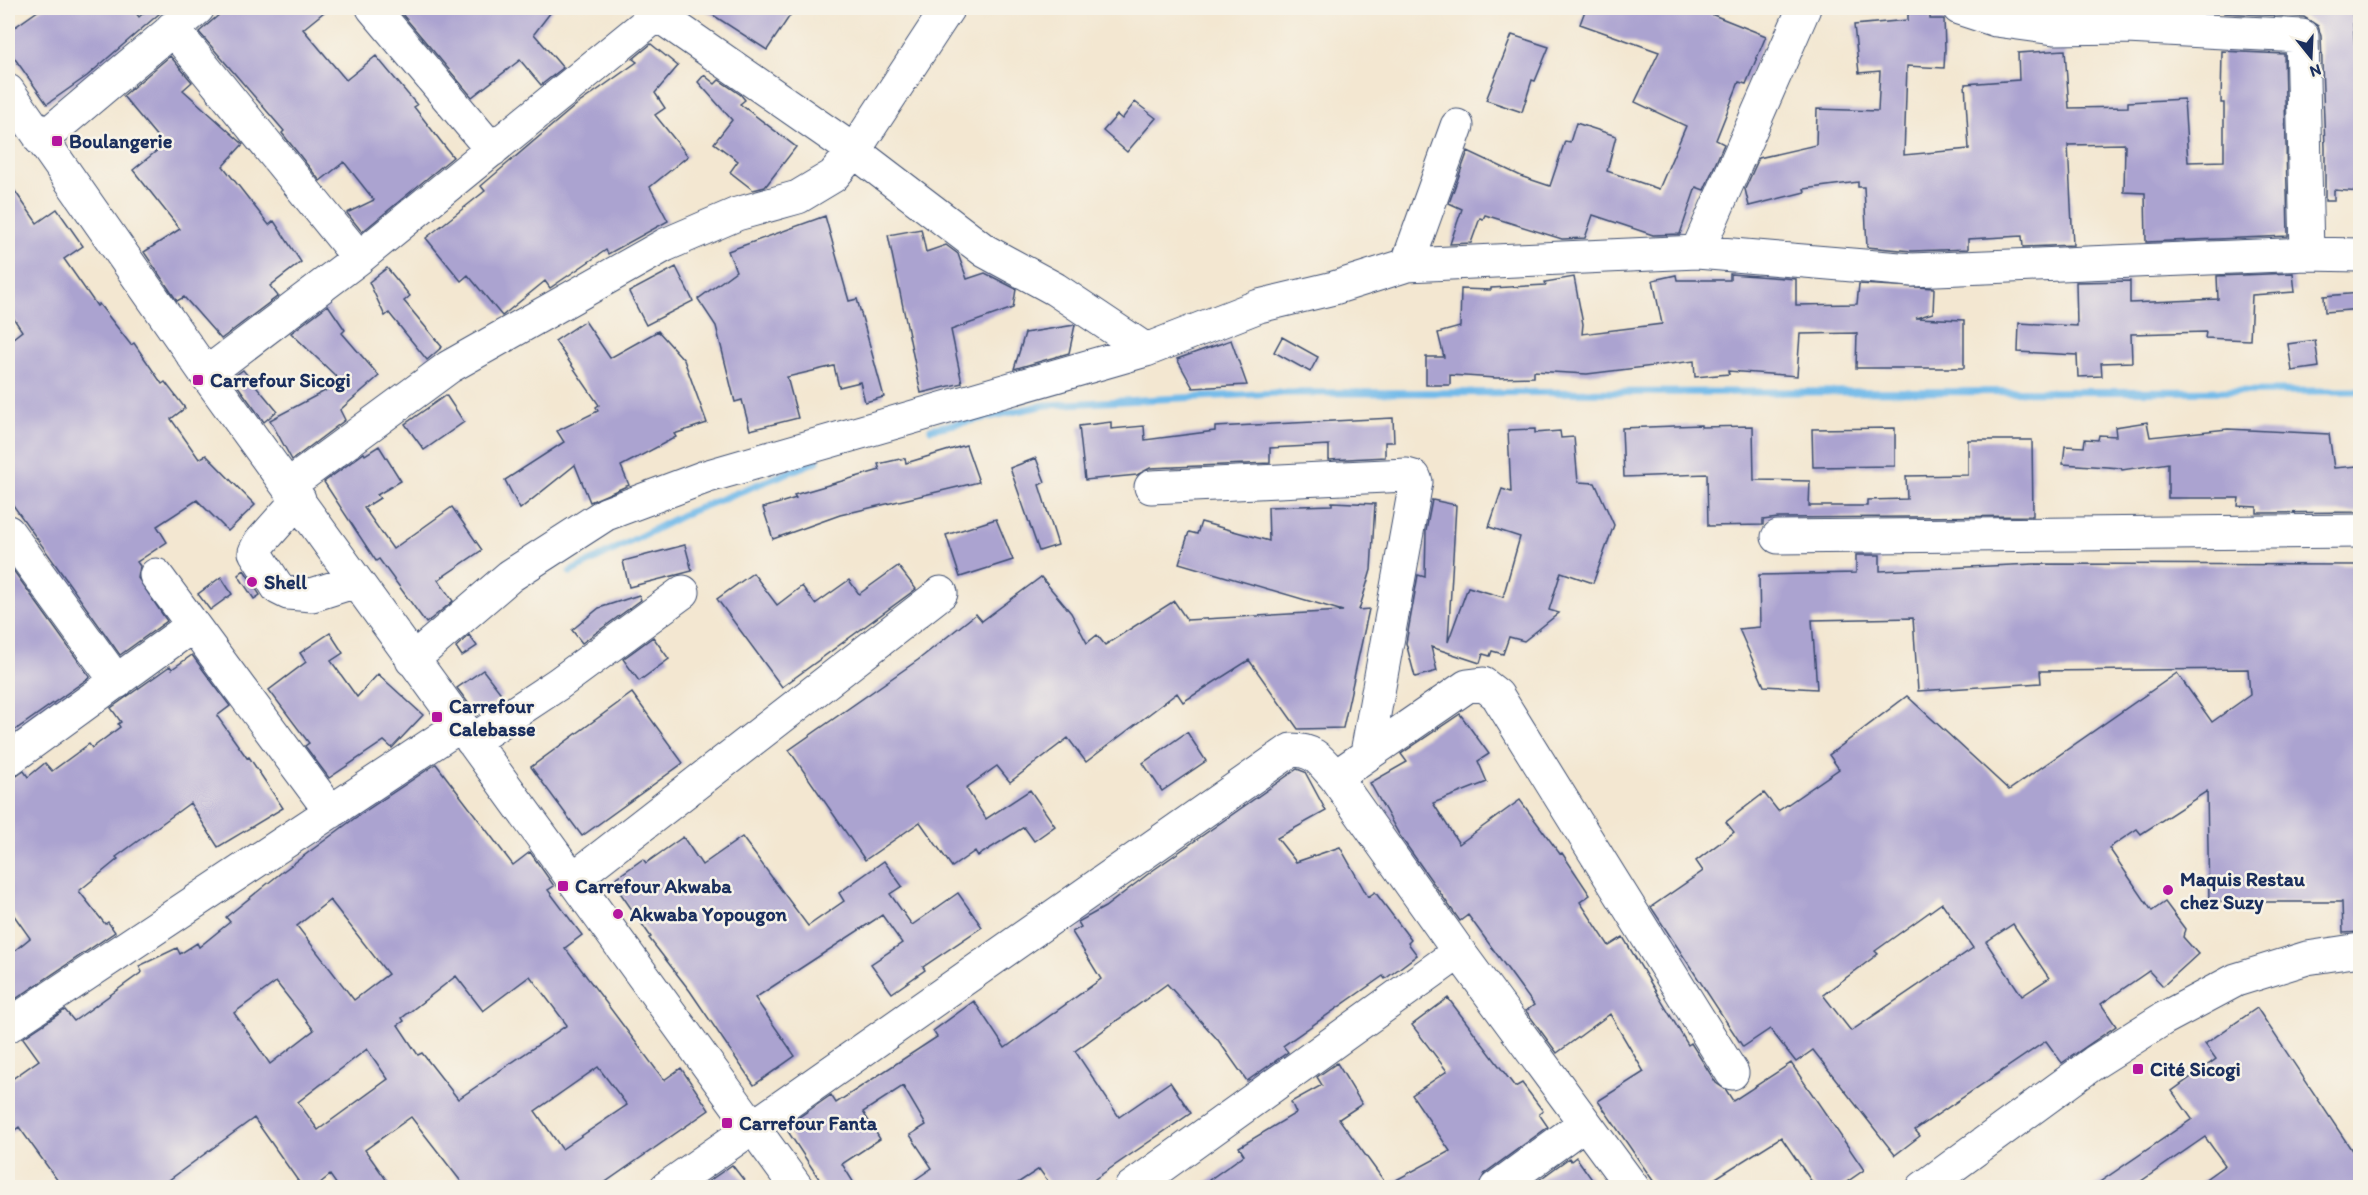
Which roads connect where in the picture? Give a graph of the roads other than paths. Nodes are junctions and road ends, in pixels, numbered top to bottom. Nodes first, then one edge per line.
1 (198, 8) edge
2 (373, 8) edge
3 (948, 8) edge
4 (1804, 8) edge
5 (1959, 8) edge
6 (653, 11) edge
7 (2129, 17) edge
8 (172, 28) junction
9 (8, 91) edge
10 (1457, 126) dead end
11 (41, 140) junction
12 (492, 150) junction
13 (854, 151) junction
14 (1697, 252) junction
15 (2307, 254) junction
16 (2361, 255) edge
17 (359, 258) junction
18 (1407, 265) junction
19 (1146, 350) junction
20 (206, 374) junction
21 (1151, 487) dead end
22 (294, 492) junction
23 (2361, 531) edge
24 (8, 532) edge
25 (1778, 537) dead end
26 (156, 575) dead end
27 (356, 580) junction
28 (683, 592) dead end
29 (941, 592) dead end
30 (192, 626) junction
31 (412, 660) junction
32 (117, 682) junction
33 (467, 733) junction
34 (1367, 753) junction
35 (8, 760) edge
36 (1335, 777) junction
37 (331, 812) junction
38 (573, 879) junction
39 (2361, 950) edge
40 (1459, 952) junction
41 (8, 1026) edge
42 (1732, 1073) dead end
43 (1586, 1123) junction
44 (756, 1127) junction
45 (666, 1188) edge
46 (797, 1188) edge
47 (1131, 1188) edge
48 (1496, 1188) edge
49 (1633, 1188) edge
50 (1923, 1188) edge

1 - 8 street
2 - 12 street
3 - 13 street
4 - 14 street
5 - 7 street
6 - 12 street
6 - 13 street
7 - 15 street
8 - 11 street
8 - 17 street
9 - 11 street
10 - 18 street
11 - 20 street
12 - 17 street
13 - 19 street
13 - 22 street
14 - 15 street
14 - 18 street
15 - 16 street
17 - 20 street
18 - 19 street
19 - 31 street
20 - 22 street
21 - 34 street
22 - 27 street
22 - 27 street
23 - 25 street
24 - 32 street
26 - 30 street
27 - 31 street
28 - 33 street
29 - 38 street
30 - 32 street
30 - 37 street
31 - 33 street
32 - 35 street
33 - 37 street
33 - 38 street
34 - 36 street
34 - 42 street
36 - 40 street
36 - 44 street
37 - 41 street
38 - 44 street
39 - 50 street
40 - 43 street
40 - 47 street
43 - 48 street
43 - 49 street
44 - 45 street
44 - 46 street

